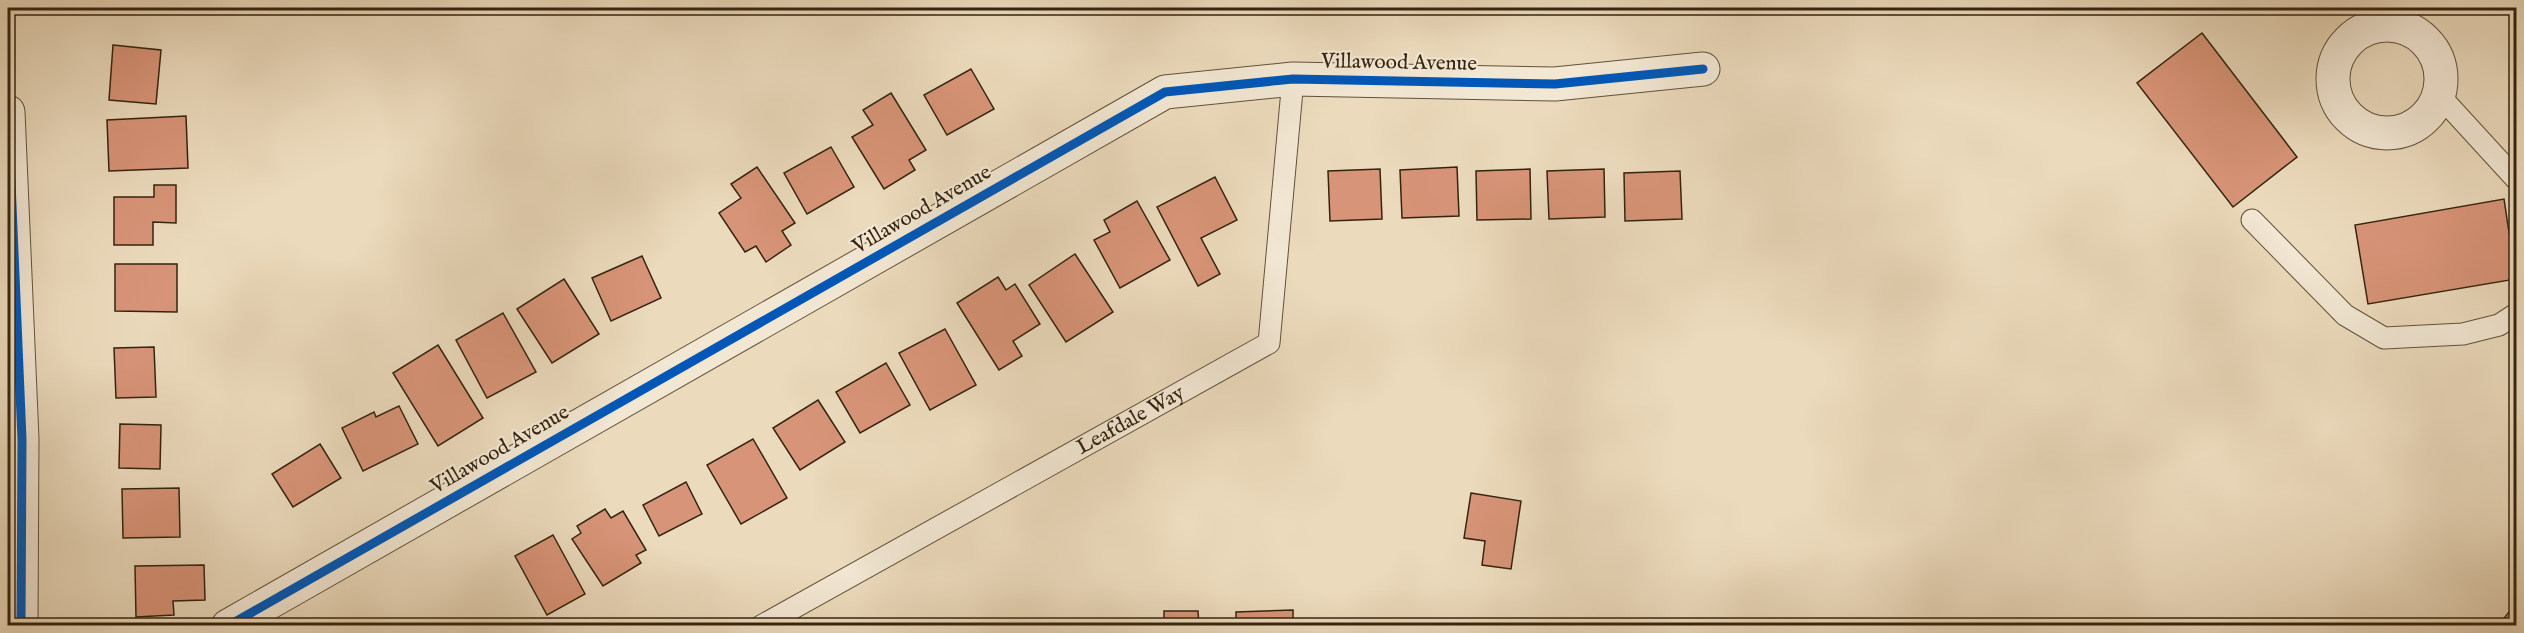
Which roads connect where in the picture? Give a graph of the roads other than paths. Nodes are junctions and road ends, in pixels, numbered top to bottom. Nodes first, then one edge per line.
1 (2362, 18) edge
2 (1703, 69) dead end
3 (1293, 79) junction
4 (2439, 95) junction
5 (8, 112) edge
6 (2517, 179) edge
7 (2252, 220) dead end
8 (2517, 314) edge
9 (15, 439) edge
10 (21, 626) edge
11 (228, 626) edge
12 (761, 626) edge

1 - 4 street
1 - 4 street
2 - 3 street, Villawood Avenue
3 - 11 street, Villawood Avenue
3 - 12 lane, Leafdale Way
4 - 6 lane
5 - 9 street
7 - 8 lane
9 - 10 street

